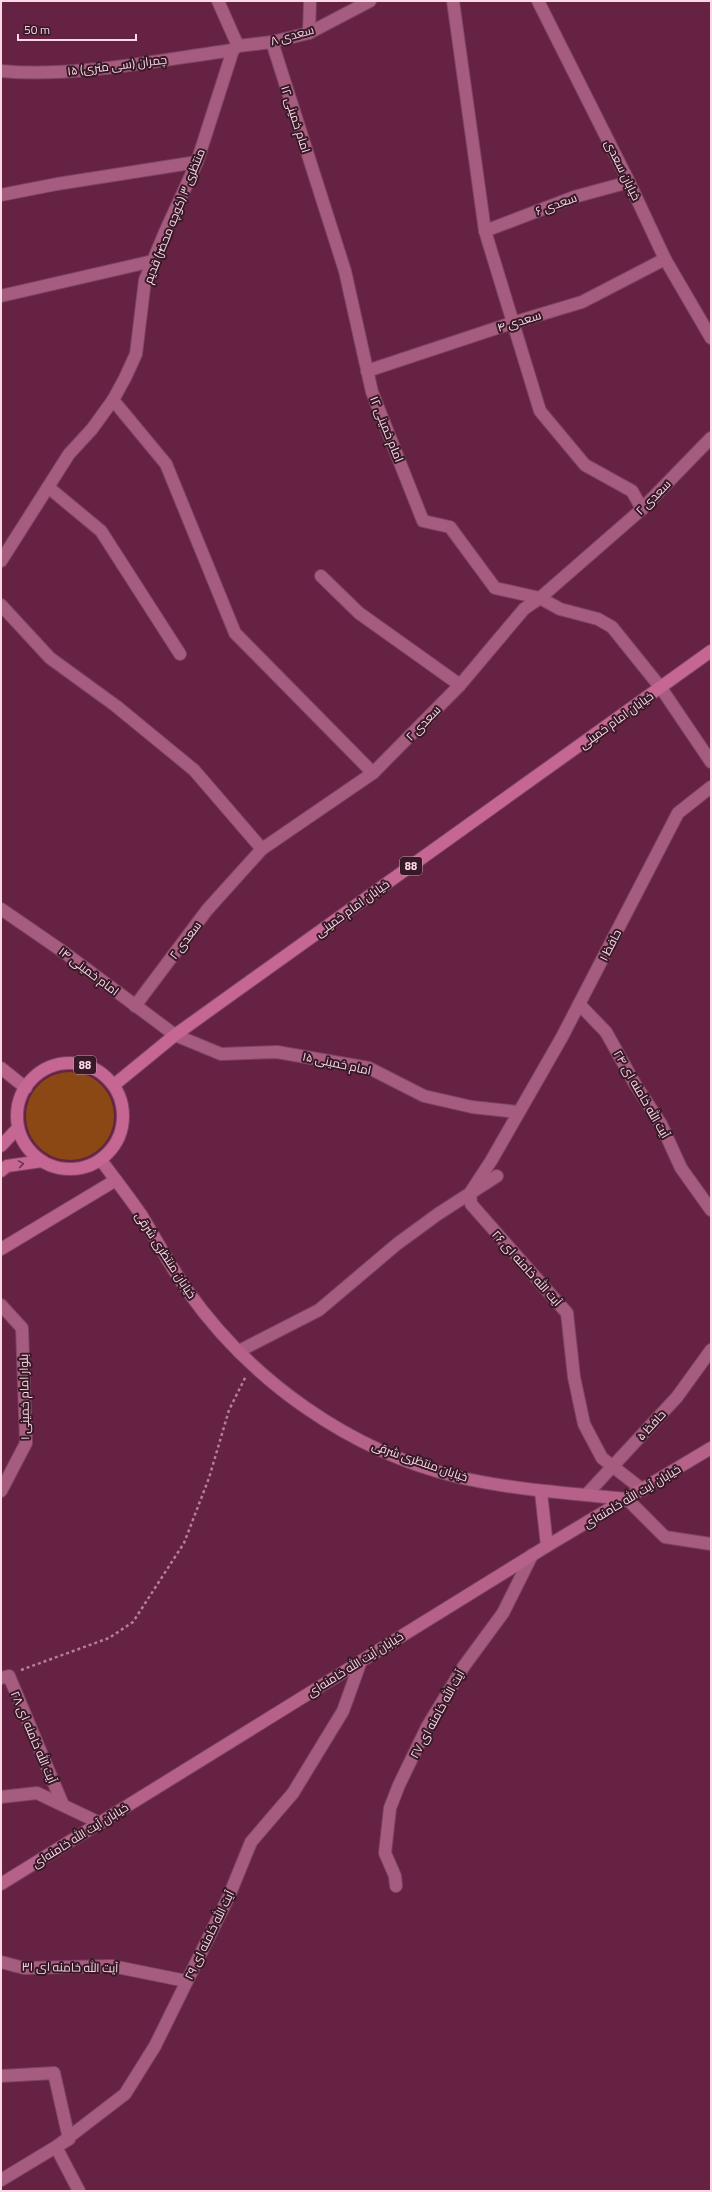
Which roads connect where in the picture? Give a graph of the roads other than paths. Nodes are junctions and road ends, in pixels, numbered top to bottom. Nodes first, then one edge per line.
1 (218, 1) edge
2 (310, 1) edge
3 (370, 1) edge
4 (453, 1) edge
5 (538, 1) edge
6 (309, 33) junction
7 (272, 42) junction
8 (236, 48) junction
9 (1, 71) edge
10 (197, 162) junction
11 (629, 182) junction
12 (1, 195) edge
13 (485, 231) junction
14 (665, 260) junction
15 (153, 261) junction
16 (1, 296) edge
17 (512, 323) junction
18 (711, 338) edge
19 (367, 371) junction
20 (113, 400) junction
21 (711, 438) edge
22 (48, 487) junction
23 (642, 509) junction
24 (1, 561) edge
25 (321, 576) dead end
26 (540, 598) junction
27 (1, 605) edge
28 (711, 651) edge
29 (180, 654) dead end
30 (460, 685) junction
31 (661, 688) junction
32 (711, 762) edge
33 (373, 773) junction
34 (711, 787) edge
35 (262, 850) junction
36 (1, 909) edge
37 (579, 1004) junction
38 (135, 1006) junction
39 (175, 1035) junction
40 (2, 1071) edge
41 (114, 1086) junction
42 (26, 1088) junction
43 (518, 1112) junction
44 (18, 1128) junction
45 (1, 1146) edge
46 (101, 1160) junction
47 (42, 1161) junction
48 (1, 1171) edge
49 (497, 1176) dead end
50 (116, 1180) junction
51 (470, 1193) junction
52 (711, 1210) edge
53 (1, 1249) edge
54 (1, 1305) edge
55 (711, 1350) edge
56 (239, 1351) junction
57 (711, 1448) edge
58 (643, 1490) junction
59 (1, 1491) edge
60 (541, 1492) junction
61 (586, 1495) junction
62 (627, 1499) junction
63 (711, 1544) edge
64 (547, 1546) junction
65 (532, 1555) junction
66 (361, 1661) junction
67 (1, 1678) edge
68 (1, 1798) edge
69 (63, 1805) junction
70 (100, 1823) junction
71 (1, 1884) edge
72 (396, 1886) dead end
73 (1, 1962) edge
74 (186, 1982) junction
75 (1, 2076) edge
76 (56, 2147) junction
77 (1, 2180) edge
78 (79, 2191) edge

1 - 8 street
2 - 6 street
3 - 6 street, سعدی ۸
4 - 13 street
5 - 11 street, خیابان سعدی
6 - 7 street, سعدی ۸
7 - 8 street, سعدی ۸
7 - 19 street, امام خمینی ۱۲
8 - 9 street, چمران (سی متری) ۱۵
8 - 10 street, منتظری ۳ (کوچه محضر) قدیم
10 - 12 street
10 - 15 street, منتظری ۳ (کوچه محضر) قدیم
11 - 13 street, سعدی ۶
11 - 14 street, خیابان سعدی
13 - 17 street
14 - 17 street, سعدی ۴
14 - 18 street, خیابان سعدی
15 - 16 street
15 - 20 street, منتظری ۳ (کوچه محضر) قدیم
17 - 19 street, سعدی ۴
17 - 23 street
19 - 26 street, امام خمینی ۱۲
20 - 22 street, منتظری ۳ (کوچه محضر) قدیم
20 - 33 street
21 - 23 street, سعدی ۲
22 - 24 street, منتظری ۳ (کوچه محضر) قدیم
22 - 29 street
23 - 26 street, سعدی ۲
25 - 30 street
26 - 30 street, سعدی ۲
26 - 31 street, امام خمینی ۱۲
27 - 35 street
28 - 31 main road, خیابان امام خمینی / 88
30 - 33 street, سعدی ۲
31 - 32 street, امام خمینی ۱۲
31 - 39 main road, خیابان امام خمینی / 88
33 - 35 street, سعدی ۲
34 - 37 street, حافظ ۱
35 - 38 street, سعدی ۲
36 - 38 street, امام خمینی ۱۴
37 - 43 street, حافظ ۱
37 - 52 street, آیت الله خامنه ای ۲۴
38 - 39 street, امام خمینی ۱۴
39 - 41 main road, خیابان امام خمینی / 88
39 - 43 street, امام خمینی ۱۵
40 - 42 main road
41 - 42 main road, 88
41 - 46 main road, 88
42 - 44 main road, 88
43 - 51 street
44 - 45 main road
44 - 47 main road, 88
46 - 47 main road, 88
46 - 50 main road, خیابان منتظری شرقی
48 -> 47 main road, 88
49 - 51 street
50 - 53 main road
50 - 56 main road, خیابان منتظری شرقی
51 - 56 street
51 - 58 street, آیت الله خامنه ای ۲۶
54 - 59 street, بلوار امام خمینی ۱
55 - 61 street, حافظ ۵
56 - 60 main road, خیابان منتظری شرقی
57 - 58 main road, خیابان آیت الله خامنه‌ای
58 - 62 main road, خیابان آیت الله خامنه‌ای
60 - 61 main road, خیابان منتظری شرقی
60 - 64 main road
61 - 62 main road, خیابان منتظری شرقی
62 - 63 street
62 - 64 main road, خیابان آیت الله خامنه‌ای
64 - 65 main road, خیابان آیت الله خامنه‌ای
65 - 66 main road, خیابان آیت الله خامنه‌ای
65 - 72 street, آیت الله خامنه ای ۲۷
66 - 70 main road, خیابان آیت الله خامنه‌ای
66 - 74 street, آیت الله خامنه ای ۲۹
67 - 69 street, آیت الله خامنه ای ۲۸
68 - 69 street, آیت الله خامنه ای ۲۸
69 - 70 street, آیت الله خامنه ای ۲۸
70 - 71 main road, خیابان آیت الله خامنه‌ای
73 - 74 street, آیت الله خامنه ای ۳۱
74 - 76 street, آیت الله خامنه ای ۲۹
75 - 76 street
76 - 77 street
76 - 78 street

